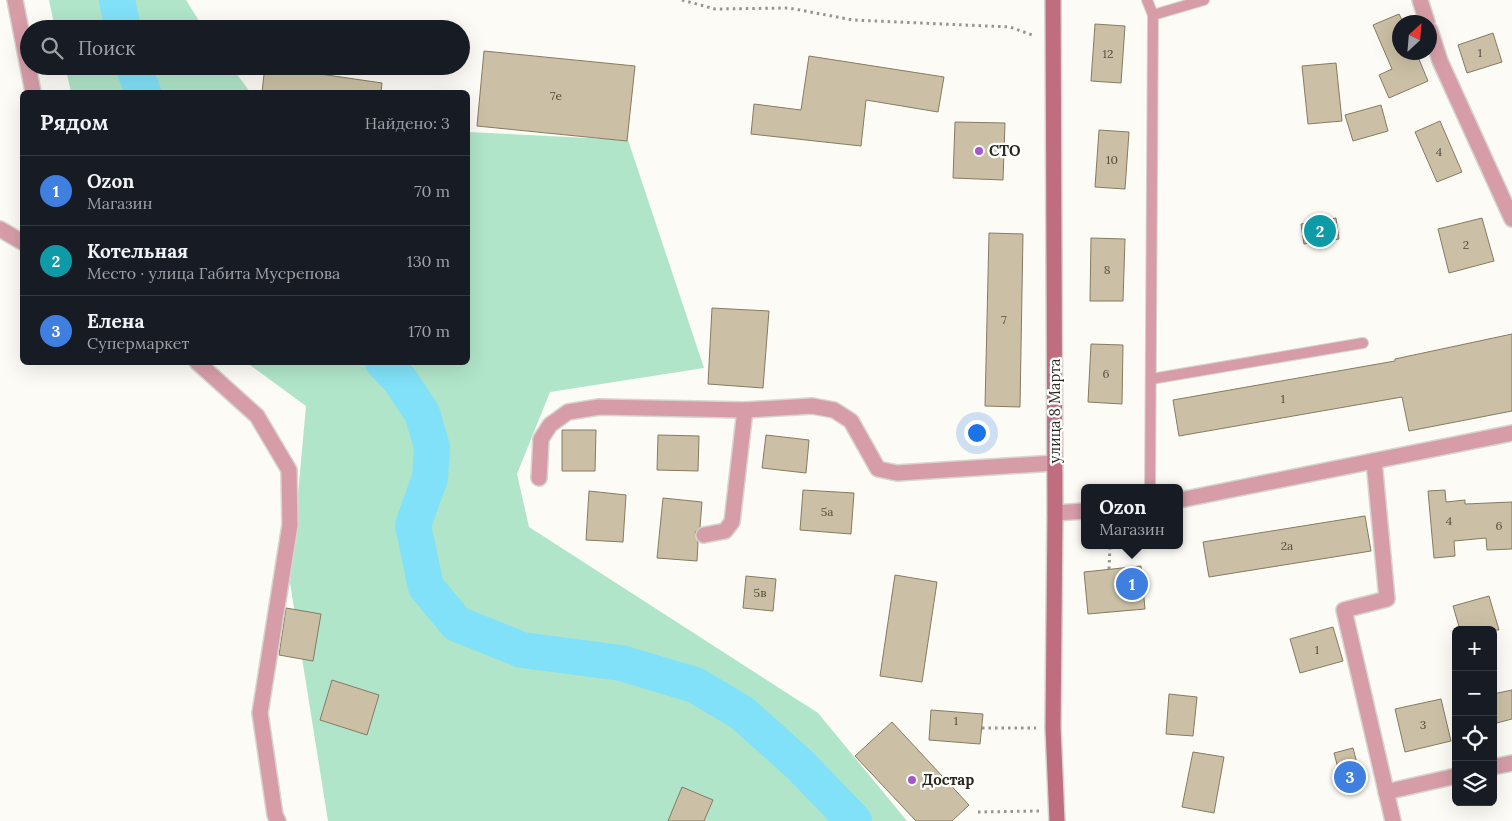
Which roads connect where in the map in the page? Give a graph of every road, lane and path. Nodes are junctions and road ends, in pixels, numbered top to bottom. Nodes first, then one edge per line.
1 (15, 0) edge
2 (682, 0) edge
3 (1053, 0) edge
4 (1147, 0) edge
5 (1204, 0) edge
6 (1420, 0) edge
7 (1153, 15) junction
8 (1425, 15) edge
9 (20, 26) edge
10 (1052, 42) junction
11 (1437, 52) edge
12 (30, 75) edge
13 (33, 90) edge
14 (1512, 219) edge
15 (0, 229) edge
16 (20, 241) edge
17 (1363, 343) dead end
18 (200, 365) edge
19 (1151, 379) junction
20 (745, 410) junction
21 (1512, 434) edge
22 (1374, 461) junction
23 (1055, 463) junction
24 (539, 478) dead end
25 (1150, 484) edge
26 (1183, 499) edge
27 (1081, 511) edge
28 (1055, 513) junction
29 (704, 535) dead end
30 (1110, 549) edge
31 (1109, 569) dead end
32 (982, 728) dead end
33 (1053, 728) junction
34 (1512, 763) edge
35 (1497, 766) edge
36 (1452, 777) edge
37 (1386, 792) junction
38 (978, 812) dead end
39 (1056, 816) edge
40 (278, 821) edge
41 (1393, 821) edge

1 - 9 street
2 - 10 path
3 - 10 street, улица 8 Марта
4 - 7 lane
5 - 7 lane
6 - 8 street
7 - 19 lane
10 - 23 street, улица 8 Марта
11 - 14 street
12 - 13 street
15 - 16 street
17 - 19 lane
18 - 40 street
19 - 25 lane
20 - 23 street
20 - 24 street
20 - 29 street
21 - 22 street
22 - 26 street
22 - 37 street
23 - 28 street, улица 8 Марта
27 - 28 street
28 - 33 street, улица 8 Марта
30 - 31 path
32 - 33 path
33 - 39 street, улица 8 Марта
34 - 35 street
36 - 37 street
37 - 41 street
38 - 39 path

